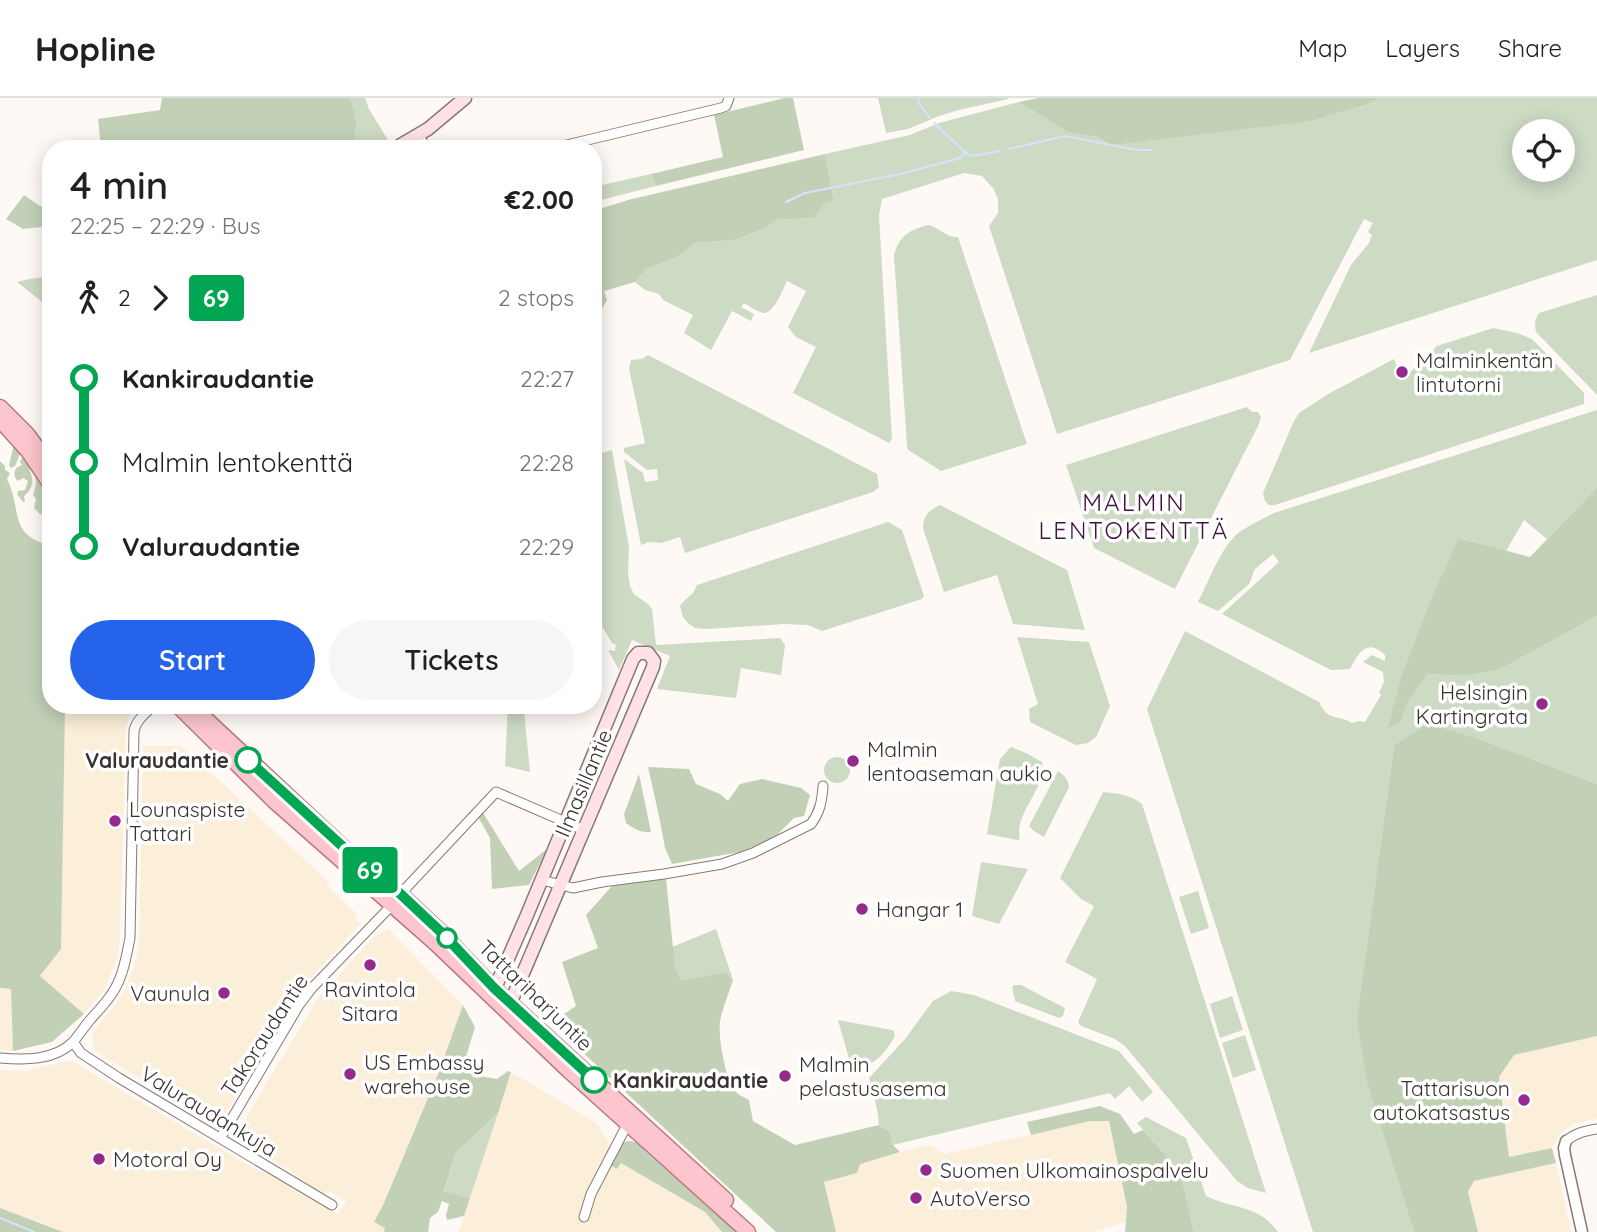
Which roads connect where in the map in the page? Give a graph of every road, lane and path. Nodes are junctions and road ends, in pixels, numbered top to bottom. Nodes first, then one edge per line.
1 (465, 98) edge
2 (729, 98) edge
3 (417, 135) junction
4 (409, 140) edge
5 (412, 140) edge
6 (421, 140) edge
7 (588, 140) edge
8 (0, 407) edge
9 (0, 420) edge
10 (42, 458) edge
11 (42, 461) edge
12 (145, 714) edge
13 (186, 714) edge
14 (201, 714) edge
15 (823, 786) dead end
16 (566, 822) junction
17 (584, 830) junction
18 (542, 880) junction
19 (561, 885) junction
20 (397, 900) junction
21 (493, 992) junction
22 (508, 1007) junction
23 (73, 1042) junction
24 (0, 1058) edge
25 (630, 1119) junction
26 (1597, 1129) edge
27 (221, 1137) junction
28 (1566, 1142) joint
29 (332, 1205) dead end
30 (584, 1217) dead end
31 (748, 1232) edge
32 (759, 1232) edge
33 (1582, 1232) edge

1 - 3 main road
2 - 7 street
3 - 4 main road
3 - 5 main road
3 - 6 street
8 - 10 main road
9 - 11 main road
12 - 23 street
13 - 20 main road, Tattariharjuntie
14 - 20 main road, Tattariharjuntie
15 - 19 street
16 - 17 street
16 - 17 main road, Ilmasillantie
16 - 18 main road, Ilmasillantie
16 - 20 street, Takoraudantie
17 - 19 main road, Ilmasillantie
18 - 19 street
18 - 21 main road, Ilmasillantie
19 - 22 main road, Ilmasillantie
20 - 21 main road, Tattariharjuntie
20 - 27 street, Takoraudantie
21 - 22 main road, Tattariharjuntie
22 - 25 main road, Tattariharjuntie
23 - 24 street
23 - 27 street, Valuraudankuja
25 - 30 street
25 - 31 main road, Tattariharjuntie
25 - 32 main road, Tattariharjuntie
26 - 28 street
27 - 29 street, Valuraudankuja
28 - 33 street

